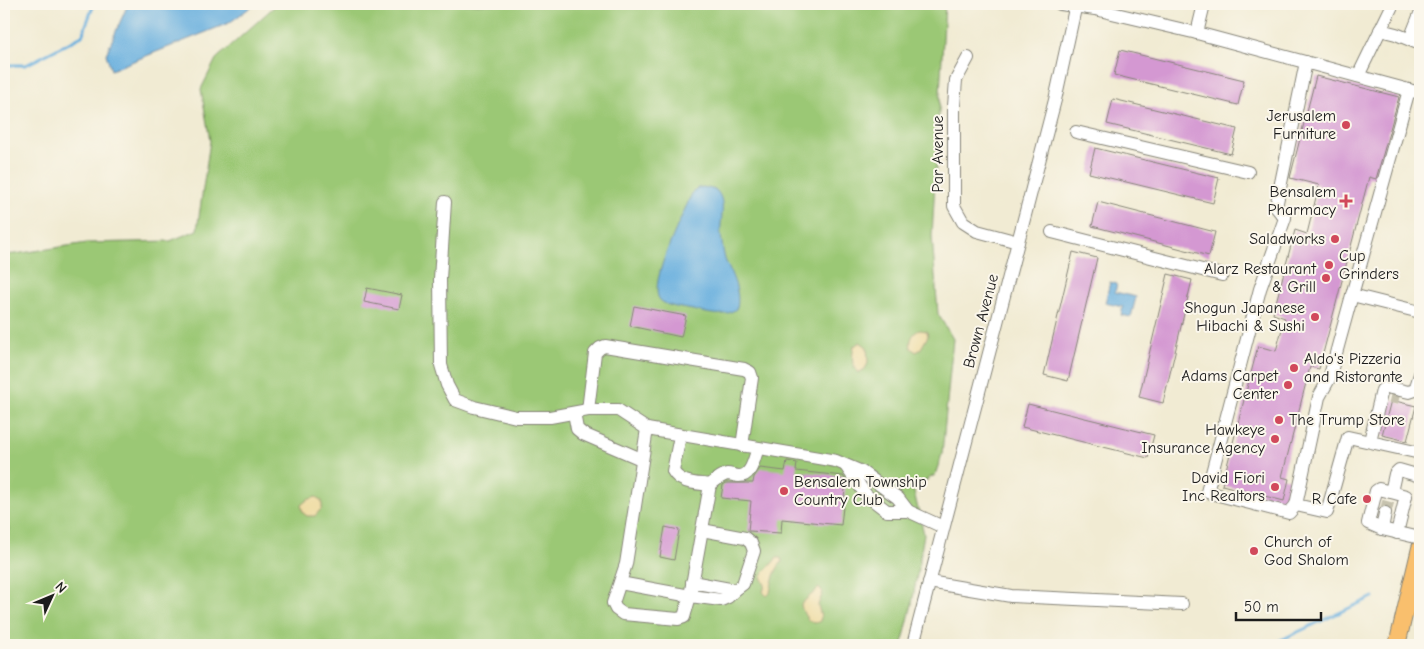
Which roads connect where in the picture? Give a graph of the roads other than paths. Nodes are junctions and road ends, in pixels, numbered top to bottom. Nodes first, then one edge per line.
1 (1060, 4) edge
2 (1204, 4) edge
3 (1393, 4) edge
4 (1076, 5) edge
5 (1420, 14) edge
6 (1380, 30) junction
7 (1197, 33) junction
8 (1415, 41) edge
9 (968, 58) dead end
10 (1306, 62) junction
11 (1358, 76) junction
12 (1415, 91) edge
13 (1076, 132) dead end
14 (1248, 172) dead end
15 (445, 202) dead end
16 (1052, 232) dead end
17 (1018, 242) junction
18 (1222, 275) dead end
19 (1352, 295) junction
20 (1420, 312) edge
21 (1420, 374) edge
22 (1413, 390) junction
23 (1390, 397) junction
24 (588, 410) junction
25 (574, 412) junction
26 (647, 429) junction
27 (680, 436) junction
28 (1370, 441) junction
29 (742, 446) junction
30 (758, 448) junction
31 (1420, 452) edge
32 (641, 460) junction
33 (1420, 476) edge
34 (710, 485) junction
35 (1391, 492) junction
36 (1296, 505) junction
37 (1386, 513) tunnel mouth
38 (944, 527) junction
39 (1382, 529) junction
40 (702, 530) junction
41 (1397, 533) junction
42 (1420, 538) edge
43 (1420, 548) edge
44 (692, 582) junction
45 (929, 582) junction
46 (620, 583) junction
47 (735, 590) junction
48 (690, 596) junction
49 (1182, 604) dead end
50 (913, 645) edge
51 (1397, 645) edge

1 - 4 street
2 - 7 street
3 - 6 street
4 - 7 street
4 - 17 street, Brown Avenue
5 - 8 street
6 - 8 street
6 - 11 street
7 - 10 street
9 - 17 street, Par Avenue
10 - 11 street
10 - 36 street
11 - 12 street
12 - 19 street
13 - 14 street
15 - 25 street
16 - 18 street
17 - 38 street, Brown Avenue
19 - 20 street
19 - 36 street
21 - 22 street
22 - 23 street
22 - 23 street
23 - 28 street
24 - 25 street
24 - 26 street
24 - 29 street
25 - 32 street
26 - 27 street
26 - 32 street
27 - 29 street
27 - 34 street
28 - 31 street
28 - 36 street
29 - 30 street
30 - 34 street
30 - 38 street
32 - 46 street
33 - 35 street
34 - 40 street
35 - 39 street
35 - 41 street
37 - 39 street
38 - 45 street, Brown Avenue
39 - 41 street
40 - 44 street
40 - 47 street
41 - 42 street
43 - 51 main road
44 - 47 street
44 - 48 street
45 - 49 street
45 - 50 street, Brown Avenue
46 - 48 street
46 - 48 street
47 - 48 street

